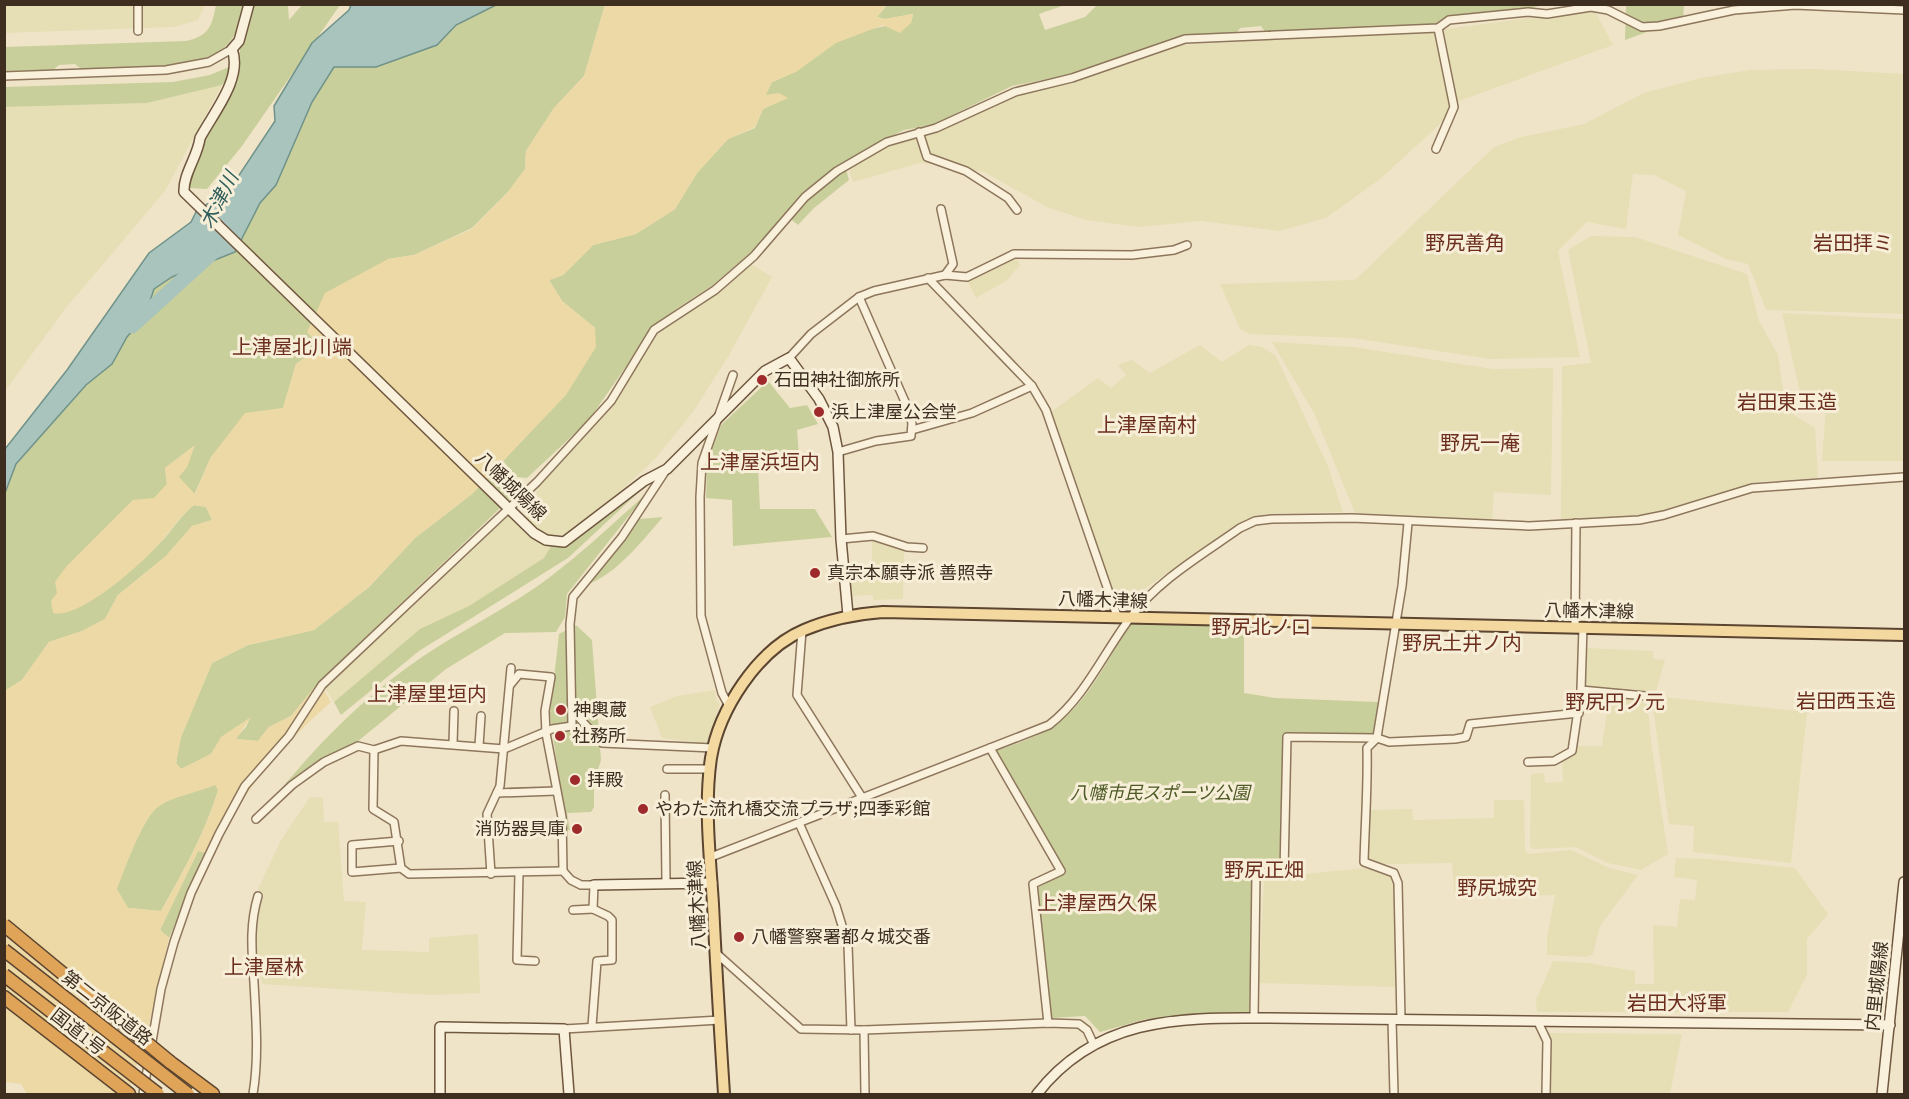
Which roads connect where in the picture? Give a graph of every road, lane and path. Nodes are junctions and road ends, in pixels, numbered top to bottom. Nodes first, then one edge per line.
1 (138, 4) edge
2 (249, 4) edge
3 (1905, 10) edge
4 (1438, 28) junction
5 (138, 31) dead end
6 (232, 49) junction
7 (4, 76) edge
8 (919, 132) junction
9 (1436, 150) dead end
10 (941, 209) dead end
11 (1017, 210) dead end
12 (1187, 245) dead end
13 (945, 275) junction
14 (928, 278) junction
15 (859, 297) junction
16 (789, 358) junction
17 (733, 375) dead end
18 (1032, 387) junction
19 (715, 422) junction
20 (912, 430) junction
21 (838, 452) junction
22 (667, 469) junction
23 (1905, 477) edge
24 (508, 506) junction
25 (1408, 523) junction
26 (1576, 523) junction
27 (841, 539) junction
28 (923, 548) dead end
29 (848, 615) junction
30 (1117, 616) junction
31 (1130, 618) junction
32 (1396, 624) junction
33 (1579, 627) junction
34 (802, 631) junction
35 (1905, 635) edge
36 (512, 668) dead end
37 (510, 685) junction
38 (1581, 690) junction
39 (1656, 697) dead end
40 (728, 704) junction
41 (454, 711) dead end
42 (573, 711) junction
43 (1579, 713) junction
44 (481, 716) dead end
45 (546, 733) junction
46 (1377, 738) junction
47 (453, 744) junction
48 (479, 746) junction
49 (713, 748) junction
50 (990, 748) junction
51 (504, 749) junction
52 (374, 750) junction
53 (1528, 762) dead end
54 (667, 769) dead end
55 (710, 769) junction
56 (556, 791) junction
57 (497, 793) junction
58 (665, 795) dead end
59 (863, 799) junction
60 (256, 819) dead end
61 (799, 823) junction
62 (399, 841) junction
63 (711, 857) junction
64 (401, 868) junction
65 (563, 871) junction
66 (519, 873) junction
67 (491, 874) junction
68 (666, 882) junction
69 (1905, 882) edge
70 (712, 883) junction
71 (594, 885) junction
72 (258, 896) dead end
73 (592, 909) junction
74 (573, 910) dead end
75 (4, 925) edge
76 (4, 950) edge
77 (716, 954) junction
78 (535, 961) dead end
79 (4, 975) edge
80 (4, 997) edge
81 (1254, 1018) junction
82 (720, 1020) junction
83 (1397, 1020) junction
84 (1538, 1022) junction
85 (1048, 1023) junction
86 (1890, 1025) junction
87 (592, 1026) junction
88 (564, 1029) junction
89 (851, 1030) junction
90 (864, 1030) junction
91 (1093, 1043) junction
92 (129, 1095) edge
93 (143, 1095) edge
94 (158, 1095) edge
95 (188, 1095) edge
96 (213, 1095) edge
97 (253, 1095) edge
98 (440, 1095) edge
99 (569, 1095) edge
100 (724, 1095) edge
101 (865, 1095) edge
102 (1037, 1095) edge
103 (1394, 1095) edge
104 (1546, 1095) edge
105 (1882, 1095) edge

1 - 5 street
2 - 6 main road, 八幡城陽線
3 - 4 street
4 - 8 street
4 - 9 street
6 - 7 street
6 - 24 main road, 八幡城陽線
8 - 11 street
8 - 24 street
10 - 13 street
12 - 13 street
13 - 14 street
14 - 15 street
14 - 18 street
15 - 16 street
15 - 20 street
16 - 19 main road, 八幡城陽線
16 - 21 main road
17 - 19 street
18 - 20 street
18 - 30 street
19 - 22 main road, 八幡城陽線
19 - 40 street
20 - 21 street
21 - 27 main road
22 - 24 main road, 八幡城陽線
22 - 42 street
23 - 26 street
24 - 93 street
25 - 26 street
25 - 31 street
25 - 32 street
26 - 33 street
27 - 28 street
27 - 29 main road
29 - 30 main road, 八幡木津線
29 - 34 main road, 八幡木津線
30 - 31 main road, 八幡木津線
31 - 32 main road, 八幡木津線
31 - 50 street
32 - 33 main road, 八幡木津線
32 - 46 street
33 - 35 main road, 八幡木津線
33 - 38 street
34 - 40 main road, 八幡木津線
34 - 59 street
36 - 37 street
37 - 45 street
37 - 51 street
38 - 39 street
38 - 43 street
40 - 49 main road, 八幡木津線
41 - 47 street
42 - 45 street
42 - 49 street
43 - 46 street
43 - 53 street
44 - 48 street
45 - 51 street
45 - 56 street
46 - 81 street
46 - 83 street
47 - 48 street
47 - 52 street
48 - 51 street
49 - 55 main road, 八幡木津線
50 - 59 street
50 - 85 street
51 - 57 street
52 - 60 street
52 - 62 street
54 - 55 street
55 - 63 main road, 八幡木津線
56 - 57 street
56 - 65 street
57 - 67 street
58 - 68 street
59 - 61 street
61 - 63 street
61 - 89 street
62 - 64 street
62 - 64 street
63 - 70 main road, 八幡木津線
64 - 67 street
65 - 66 street
65 - 71 street
66 - 67 street
66 - 78 street
68 - 70 main road
68 - 71 main road
69 - 86 main road, 内里城陽線
70 - 77 main road, 八幡木津線
71 - 73 street
72 - 97 street
73 - 74 street
73 - 87 street
75 - 96 highway, 国道1号, bridge
76 - 95 highway, 第二京阪道路, bridge
77 - 82 main road, 八幡木津線
77 - 89 street
79 - 94 highway, 第二京阪道路, bridge
80 - 92 highway, 国道1号
81 - 83 main road
81 - 91 main road
82 - 87 street
82 - 100 main road, 八幡木津線
83 - 84 main road
83 - 103 street
84 - 86 main road
84 - 104 street
85 - 90 street
85 - 91 street
86 - 105 main road, 内里城陽線
87 - 88 street
88 - 98 main road
88 - 99 main road
89 - 90 street
90 - 101 street
91 - 102 main road

